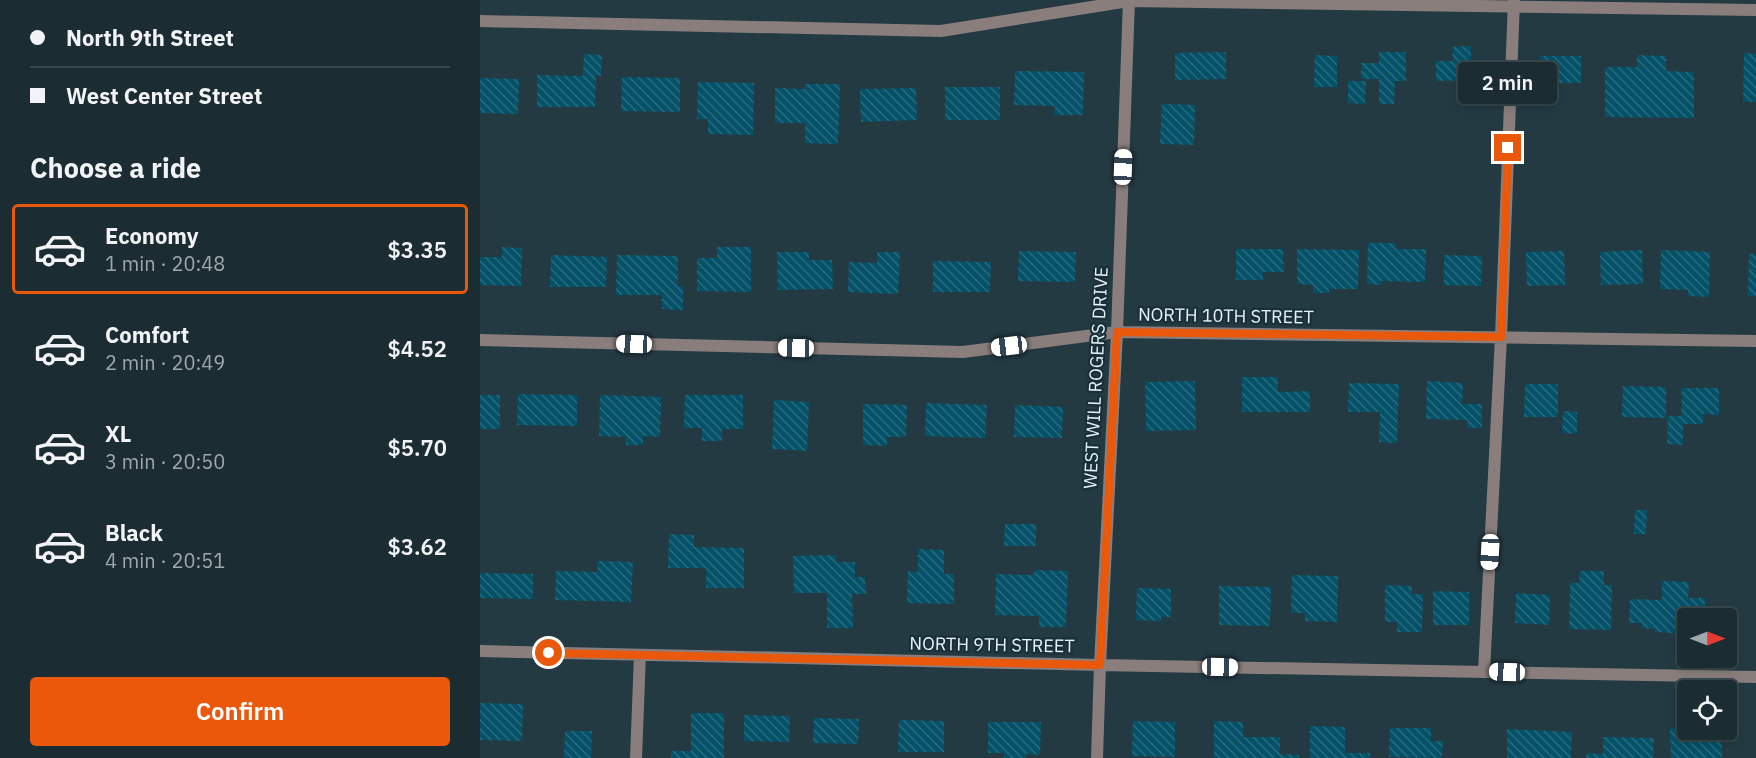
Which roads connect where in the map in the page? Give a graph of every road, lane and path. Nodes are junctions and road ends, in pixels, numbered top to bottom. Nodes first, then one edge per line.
1 (1129, 1) edge
2 (1514, 3) edge
3 (1756, 10) edge
4 (480, 21) edge
5 (1117, 332) junction
6 (1501, 337) junction
7 (480, 340) edge
8 (1756, 341) edge
9 (480, 651) edge
10 (640, 655) junction
11 (1100, 665) junction
12 (1484, 671) junction
13 (1756, 677) edge
14 (636, 758) edge
15 (1097, 758) edge

1 - 2 street
1 - 4 street
1 - 5 street, WEST WILL ROGERS DRIVE
2 - 3 street
2 - 6 street
5 - 6 street, NORTH 10TH STREET
5 - 7 street, NORTH 10TH STREET
5 - 11 street, WEST WILL ROGERS DRIVE
6 - 8 street, NORTH 10TH STREET
6 - 12 street
9 - 10 street, NORTH 9TH STREET
10 - 11 street, NORTH 9TH STREET
10 - 14 street
11 - 12 street, NORTH 9TH STREET
11 - 15 street, WEST WILL ROGERS DRIVE
12 - 13 street, NORTH 9TH STREET

